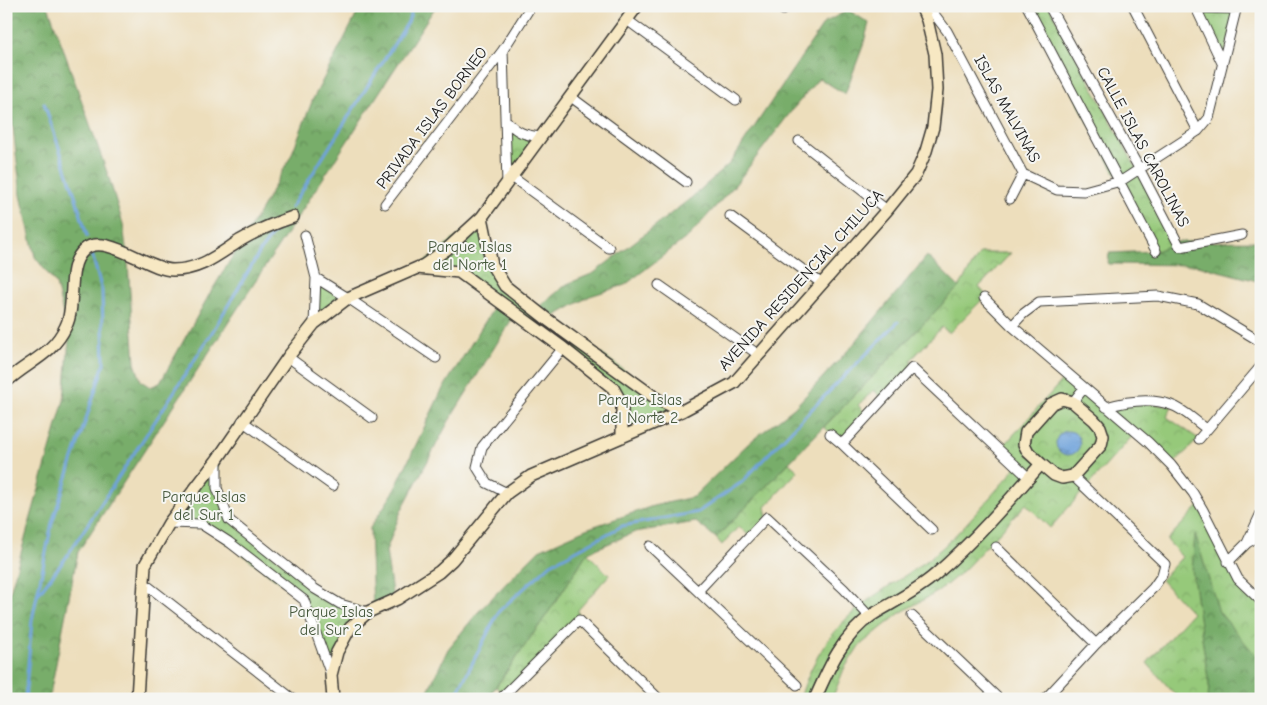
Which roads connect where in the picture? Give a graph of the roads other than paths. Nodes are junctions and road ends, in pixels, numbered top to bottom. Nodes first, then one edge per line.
1 (531, 6) edge
2 (637, 6) edge
3 (921, 6) edge
4 (928, 6) edge
5 (1027, 6) edge
6 (1049, 6) edge
7 (1132, 6) edge
8 (1196, 7) edge
9 (1237, 8) edge
10 (627, 20) junction
11 (503, 50) junction
12 (1222, 63) junction
13 (571, 97) junction
14 (736, 100) dead end
15 (505, 119) junction
16 (1198, 131) junction
17 (542, 137) junction
18 (799, 142) dead end
19 (1140, 170) junction
20 (1024, 174) junction
21 (509, 180) junction
22 (1121, 181) junction
23 (686, 182) dead end
24 (1010, 199) dead end
25 (385, 204) dead end
26 (887, 210) junction
27 (730, 216) dead end
28 (293, 217) dead end
29 (482, 217) junction
30 (305, 235) dead end
31 (1242, 235) dead end
32 (609, 248) dead end
33 (1156, 250) dead end
34 (417, 268) junction
35 (316, 278) junction
36 (821, 283) junction
37 (659, 285) dead end
38 (348, 298) junction
39 (984, 298) dead end
40 (314, 324) junction
41 (1012, 326) junction
42 (1261, 342) edge
43 (563, 348) junction
44 (759, 355) junction
45 (288, 357) junction
46 (436, 358) dead end
47 (1261, 366) edge
48 (6, 382) edge
49 (1084, 388) junction
50 (1073, 402) junction
51 (1106, 407) junction
52 (682, 411) junction
53 (372, 418) dead end
54 (1094, 420) junction
55 (242, 421) junction
56 (1207, 429) junction
57 (830, 434) dead end
58 (622, 437) junction
59 (1199, 439) dead end
60 (842, 444) junction
61 (217, 460) junction
62 (1041, 464) junction
63 (1073, 476) junction
64 (1029, 478) junction
65 (333, 486) dead end
66 (507, 492) junction
67 (1261, 513) edge
68 (169, 523) junction
69 (932, 530) dead end
70 (1261, 535) edge
71 (1246, 543) junction
72 (650, 546) dead end
73 (996, 547) dead end
74 (1228, 562) junction
75 (144, 583) junction
76 (698, 590) junction
77 (1261, 601) edge
78 (368, 612) junction
79 (870, 616) junction
80 (912, 616) dead end
81 (1096, 644) junction
82 (332, 675) junction
83 (797, 685) dead end
84 (137, 699) edge
85 (293, 699) edge
86 (333, 699) edge
87 (509, 699) edge
88 (659, 699) edge
89 (815, 699) edge
90 (999, 699) edge
91 (1045, 699) edge

1 - 11 street, PRIVADA ISLAS BORNEO
2 - 10 street
3 - 26 street, AVENIDA RESIDENCIAL CHILUCA
4 - 20 street, ISLAS MALVINAS
5 - 22 street
6 - 19 street, CALLE ISLAS CAROLINAS
7 - 16 street
8 - 9 street
8 - 12 street
9 - 12 street
10 - 13 street
10 - 14 street
11 - 15 street, PRIVADA ISLAS BORNEO
11 - 25 street, PRIVADA ISLAS BORNEO
12 - 16 street
13 - 17 street
13 - 23 street
15 - 17 street
15 - 21 street, PRIVADA ISLAS BORNEO
16 - 19 street, ISLAS MALVINAS
17 - 21 street
18 - 26 street
19 - 22 street, ISLAS MALVINAS
19 - 31 street, CALLE ISLAS CAROLINAS
20 - 22 street, ISLAS MALVINAS
20 - 24 street
21 - 29 street
21 - 32 street
22 - 33 street
26 - 36 street, AVENIDA RESIDENCIAL CHILUCA
27 - 36 street
28 - 48 street
29 - 34 street
29 - 52 street
30 - 35 street
34 - 38 street
34 - 43 street
35 - 38 street
35 - 40 street
36 - 44 street, AVENIDA RESIDENCIAL CHILUCA
37 - 44 street
38 - 40 street
38 - 46 street
39 - 41 street
40 - 45 street
41 - 42 street
41 - 49 street
43 - 58 street
43 - 66 street
44 - 52 street, AVENIDA RESIDENCIAL CHILUCA
45 - 53 street
45 - 55 street
47 - 56 street
49 - 50 street
49 - 51 street
50 - 54 street
50 - 62 street
51 - 54 street
51 - 56 street
51 - 74 street
52 - 58 street, AVENIDA RESIDENCIAL CHILUCA
54 - 63 street
55 - 61 street
55 - 65 street
56 - 59 street
57 - 60 street
58 - 66 street, AVENIDA RESIDENCIAL CHILUCA
60 - 64 street
60 - 69 street
61 - 68 street
61 - 78 street
62 - 63 street
62 - 64 street
63 - 81 street
64 - 79 street
66 - 78 street, AVENIDA RESIDENCIAL CHILUCA
67 - 71 street
68 - 75 street
68 - 82 street
70 - 71 street
71 - 74 street
72 - 76 street
73 - 81 street
74 - 77 street
75 - 84 street
75 - 85 street
76 - 79 street
76 - 83 street
78 - 82 street, AVENIDA RESIDENCIAL CHILUCA
79 - 89 street
80 - 90 street
81 - 91 street
82 - 86 street, AVENIDA RESIDENCIAL CHILUCA
87 - 88 street

